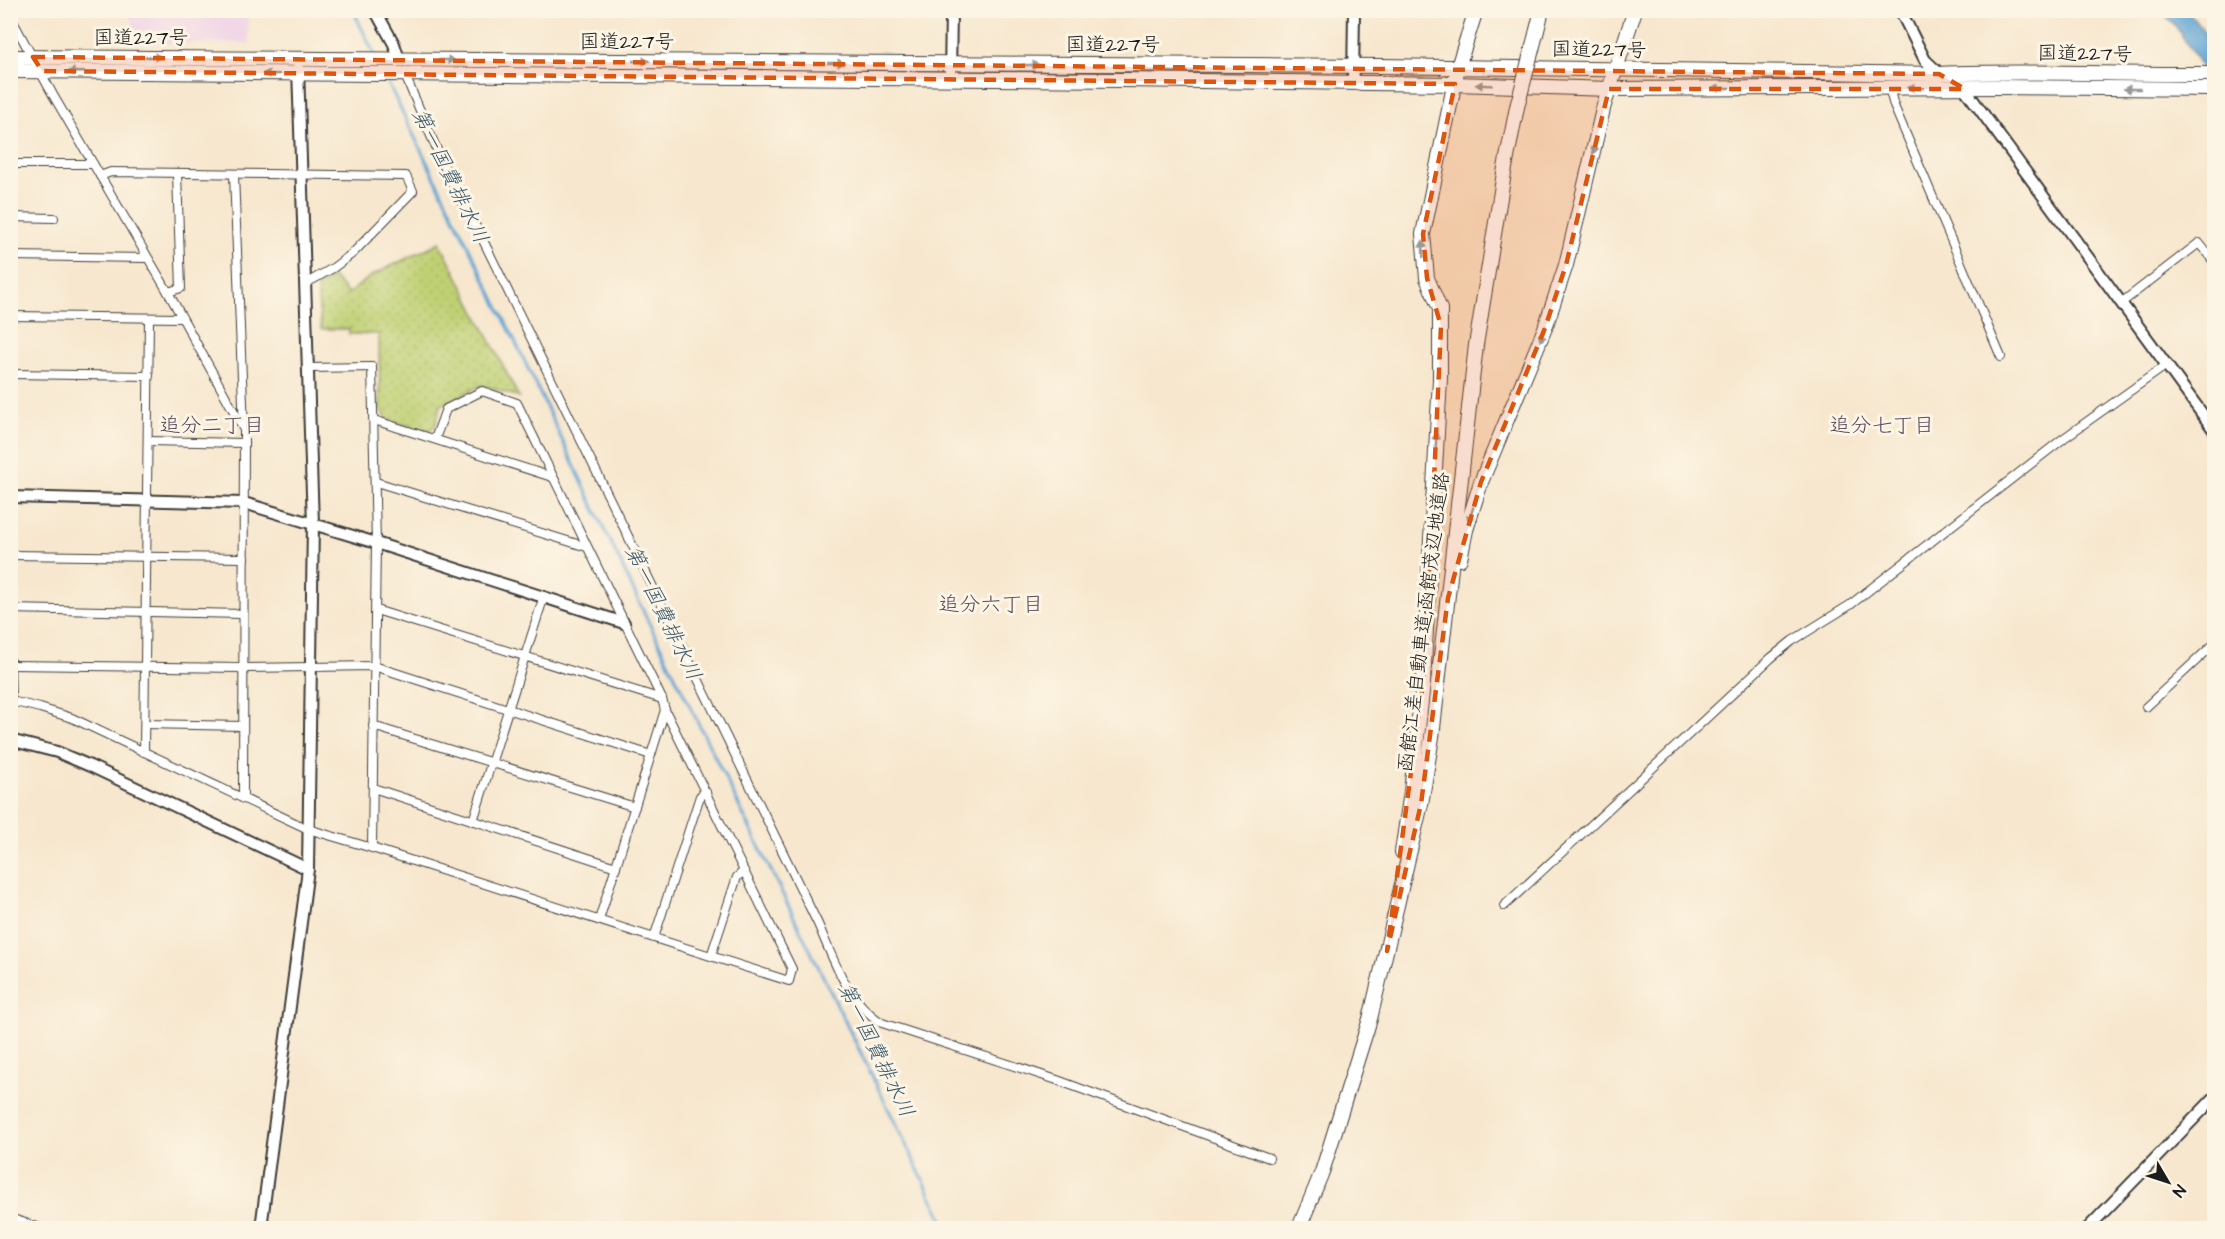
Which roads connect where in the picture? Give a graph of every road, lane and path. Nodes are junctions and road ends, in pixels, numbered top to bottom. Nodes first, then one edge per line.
1 (375, 10) edge
2 (951, 10) edge
3 (1354, 10) edge
4 (1476, 10) edge
5 (1542, 10) edge
6 (1635, 10) edge
7 (1900, 10) edge
8 (10, 16) edge
9 (10, 57) edge
10 (33, 57) junction
11 (298, 57) junction
12 (393, 59) junction
13 (950, 63) junction
14 (1353, 66) junction
15 (1458, 67) junction
16 (1615, 70) junction
17 (10, 71) edge
18 (42, 71) junction
19 (298, 74) junction
20 (1939, 74) junction
21 (2214, 74) edge
22 (399, 75) junction
23 (950, 78) junction
24 (1353, 83) junction
25 (1455, 84) junction
26 (1889, 87) junction
27 (1965, 88) junction
28 (1609, 89) junction
29 (2214, 89) edge
30 (18, 164) dead end
31 (93, 164) junction
32 (177, 174) junction
33 (234, 174) junction
34 (301, 175) junction
35 (100, 177) junction
36 (10, 217) edge
37 (54, 218) dead end
38 (10, 256) edge
39 (147, 258) junction
40 (2214, 262) edge
41 (305, 284) junction
42 (168, 292) junction
43 (2121, 303) junction
44 (10, 316) edge
45 (182, 318) junction
46 (149, 319) junction
47 (2001, 357) dead end
48 (2168, 364) junction
49 (307, 368) junction
50 (10, 374) edge
51 (148, 376) junction
52 (374, 420) junction
53 (2214, 428) edge
54 (244, 429) junction
55 (435, 439) junction
56 (148, 441) junction
57 (244, 443) junction
58 (552, 477) junction
59 (376, 482) junction
60 (10, 497) edge
61 (146, 499) junction
62 (244, 503) junction
63 (313, 524) junction
64 (376, 543) junction
65 (587, 547) junction
66 (10, 555) edge
67 (146, 557) junction
68 (244, 558) junction
69 (544, 596) junction
70 (1448, 598) junction
71 (10, 609) edge
72 (376, 610) junction
73 (145, 612) junction
74 (243, 614) junction
75 (624, 623) junction
76 (2214, 645) edge
77 (524, 656) junction
78 (10, 659) edge
79 (11, 665) edge
80 (144, 666) junction
81 (310, 666) junction
82 (374, 666) junction
83 (242, 668) junction
84 (662, 699) junction
85 (11, 701) edge
86 (2146, 707) dead end
87 (508, 709) junction
88 (665, 710) junction
89 (145, 724) junction
90 (243, 726) junction
91 (373, 726) junction
92 (10, 740) edge
93 (144, 752) junction
94 (651, 755) junction
95 (492, 763) junction
96 (373, 788) junction
97 (706, 792) junction
98 (243, 799) junction
99 (634, 807) junction
100 (473, 821) junction
101 (308, 829) junction
102 (1410, 831) junction
103 (372, 848) junction
104 (616, 867) junction
105 (308, 869) junction
106 (744, 872) junction
107 (1504, 906) dead end
108 (599, 920) junction
109 (654, 938) junction
110 (711, 956) junction
111 (2214, 1098) edge
112 (1269, 1158) dead end
113 (10, 1218) edge
114 (40, 1228) edge
115 (261, 1228) edge
116 (1299, 1228) edge
117 (2088, 1228) edge

1 - 12 street
2 - 13 street
3 - 14 street
4 - 15 highway
5 - 70 highway, 函館江差自動車道;函館茂辺地道路, bridge
6 - 16 highway
7 - 20 street
8 - 10 street
9 - 10 highway, 国道227号
10 -> 11 highway, 国道227号
10 - 18 street
11 - 12 highway, 国道227号
11 - 19 street
12 -> 13 highway, 国道227号
12 - 22 street
13 -> 14 highway, 国道227号
13 - 23 street
14 - 15 highway, 国道227号
14 - 24 street
15 - 16 highway, 国道227号
15 - 25 highway
16 - 20 highway, 国道227号
16 - 28 highway
17 - 18 highway, 国道227号
19 -> 18 highway, 国道227号
18 - 31 street
19 - 22 highway, 国道227号
19 - 34 street
20 - 21 highway, 国道227号
20 - 27 street
22 - 23 highway, 国道227号
22 - 112 street
23 - 24 highway, 国道227号
24 - 25 highway, 国道227号
28 -> 25 highway, 国道227号
102 -> 25 highway
27 -> 26 highway, 国道227号
26 -> 28 highway, 国道227号
26 - 47 street
29 -> 27 highway, 国道227号
27 - 43 street
28 -> 70 highway
30 - 31 street
31 - 35 street
32 - 33 street
32 - 35 street
32 - 42 street
33 - 34 street
33 - 54 street
34 - 41 street
34 - 41 street
35 - 39 street
36 - 37 street
38 - 39 street
39 - 42 street
40 - 43 street
41 - 49 street
42 - 45 street
43 - 48 street
44 - 46 street
45 - 46 street
45 - 54 street
46 - 51 street
48 - 53 street
48 - 107 street
49 - 52 street
49 - 63 street
50 - 51 street
51 - 56 street
52 - 55 street
52 - 59 street
54 - 57 street
55 - 58 street
55 - 58 street
56 - 57 street
56 - 61 street
57 - 62 street
58 - 65 street
59 - 64 street
59 - 65 street
60 - 61 street
61 - 62 street
61 - 67 street
62 - 63 street
62 - 68 street
63 - 64 street
63 - 81 street
64 - 69 street
64 - 72 street
65 - 75 street
66 - 67 street
67 - 68 street
67 - 73 street
68 - 74 street
69 - 75 street
69 - 77 street
70 - 102 highway, 函館江差自動車道;函館茂辺地道路
71 - 73 street
72 - 77 street
72 - 82 street
73 - 74 street
73 - 80 street
74 - 83 street
75 - 84 street
76 - 86 street
77 - 84 street
77 - 87 street
78 - 79 street
79 - 80 street
79 - 85 street
80 - 83 street
80 - 89 street
81 - 82 street
81 - 83 street
81 - 101 street
82 - 87 street
82 - 91 street
83 - 90 street
84 - 88 street
85 - 93 street
87 - 94 street
87 - 95 street
88 - 94 street
88 - 97 street
89 - 90 street
89 - 93 street
90 - 98 street
91 - 95 street
91 - 96 street
92 - 105 street
93 - 98 street
94 - 99 street
95 - 99 street
95 - 100 street
96 - 100 street
96 - 103 street
97 - 106 street
97 - 109 street
98 - 101 street
99 - 104 street
100 - 104 street
101 - 103 street
101 - 105 street
102 - 116 highway, 函館江差自動車道;函館茂辺地道路
103 - 108 street
104 - 108 street
105 - 115 street
106 - 110 street
106 - 110 street
108 - 109 street
109 - 110 street
111 - 117 street
113 - 114 street

